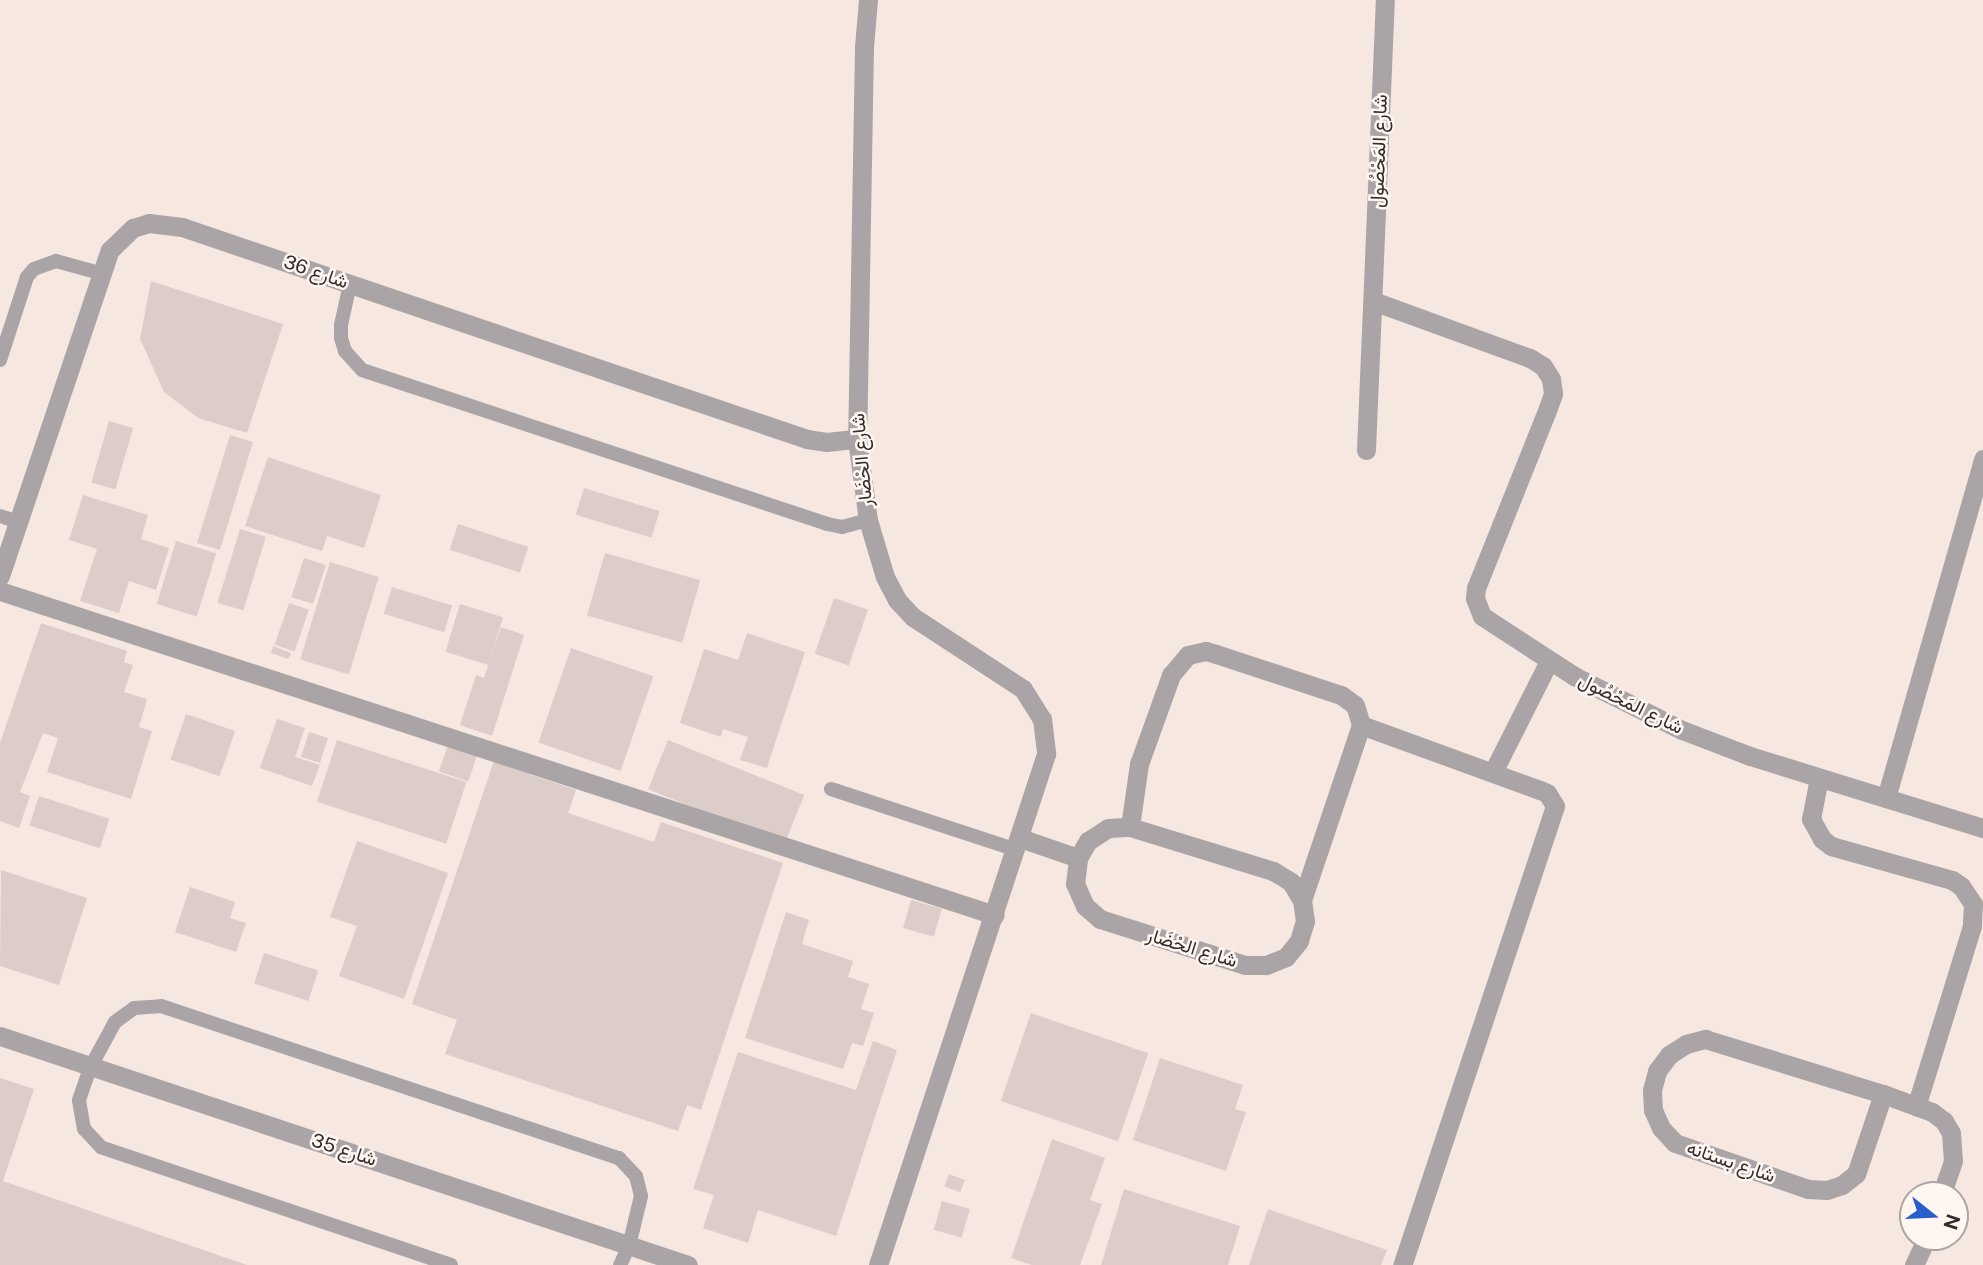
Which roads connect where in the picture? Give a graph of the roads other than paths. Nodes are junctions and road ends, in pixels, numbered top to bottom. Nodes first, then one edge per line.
1 (868, 0) edge
2 (1385, 0) edge
3 (100, 273) junction
4 (351, 284) junction
5 (1373, 301) junction
6 (0, 360) edge
7 (857, 439) junction
8 (1366, 450) dead end
9 (1983, 459) edge
10 (9, 519) edge
11 (868, 520) junction
12 (0, 576) edge
13 (0, 591) edge
14 (1549, 661) junction
15 (1361, 726) junction
16 (1493, 772) junction
17 (1819, 778) junction
18 (831, 789) dead end
19 (1886, 798) junction
20 (1130, 827) junction
21 (1983, 828) edge
22 (1018, 844) junction
23 (1079, 858) junction
24 (1303, 900) junction
25 (995, 915) junction
26 (0, 1036) edge
27 (90, 1066) junction
28 (1883, 1094) junction
29 (1916, 1107) junction
30 (1946, 1181) edge
31 (629, 1246) junction
32 (451, 1265) edge
33 (620, 1265) edge
34 (688, 1265) edge
35 (878, 1265) edge
36 (1402, 1265) edge

1 - 7 street, شارع الحْضَار
2 - 5 street, شارع المَحْصُول
3 - 4 street, شارع 36
3 - 6 lane
3 - 10 street, شارع 36
4 - 7 street, شارع 36
4 - 11 lane
5 - 8 street, شارع المَحْصُول
5 - 14 street, شارع المَحْصُول
7 - 11 street, شارع الحْضَار
9 - 19 street
10 - 12 street, شارع 36
11 - 22 street, شارع الحْضَار
13 - 25 street
14 - 16 street
14 - 17 street, شارع المَحْصُول
15 - 16 street
15 - 20 street
15 - 24 street, شارع الحْضَار
16 - 36 street
17 - 19 street, شارع المَحْصُول
17 - 29 street
18 - 22 lane
19 - 21 street, شارع المَحْصُول
20 - 23 street
20 - 24 street
22 - 23 street
22 - 25 street, شارع الحْضَار
23 - 24 street, شارع الحْضَار
25 - 35 street, شارع الحْضَار
26 - 27 street, شارع 35
27 - 31 street, شارع 35
27 - 31 lane
27 - 32 lane
28 - 28 street, شارع بستانه
28 - 29 street, شارع بستانه
29 - 30 street, شارع بستانه
31 - 33 lane
31 - 34 street, شارع 35

